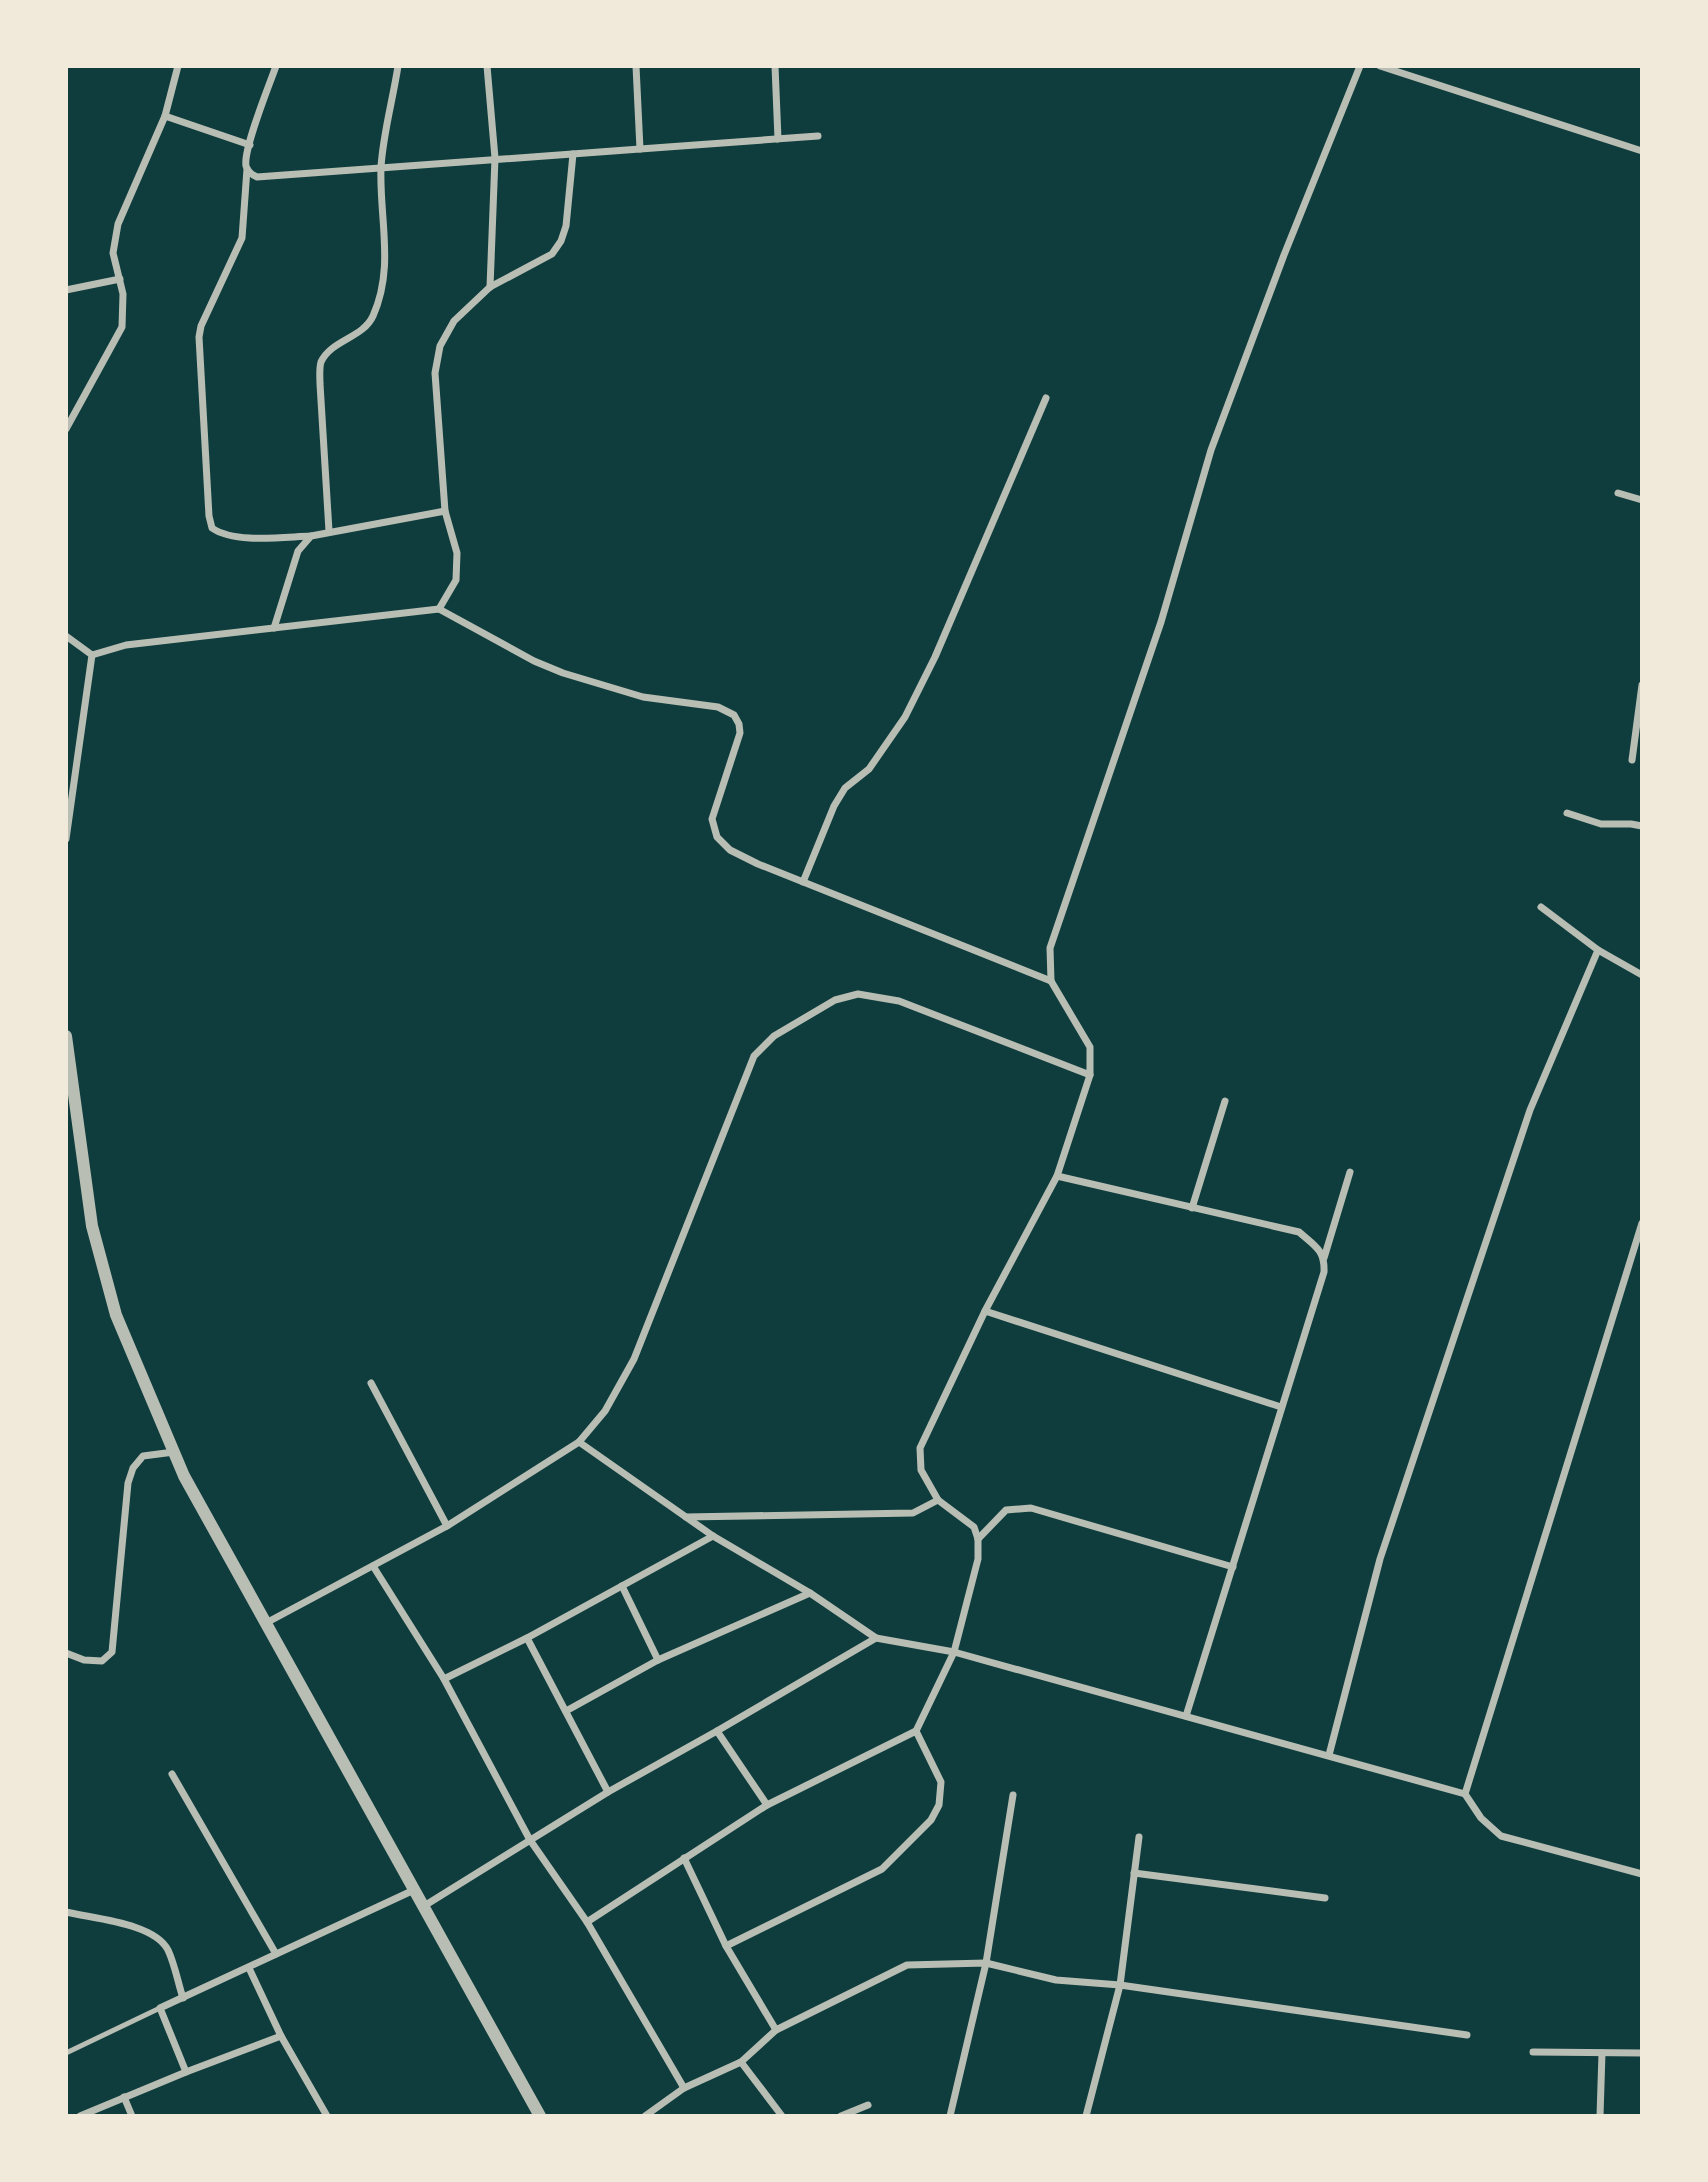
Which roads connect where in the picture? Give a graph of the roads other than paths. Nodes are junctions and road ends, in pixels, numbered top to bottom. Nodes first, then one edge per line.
1 (178, 66) edge
2 (276, 66) edge
3 (398, 66) edge
4 (487, 66) edge
5 (636, 66) edge
6 (775, 66) edge
7 (1360, 66) edge
8 (1380, 66) edge
9 (165, 116) junction
10 (818, 136) dead end
11 (778, 139) junction
12 (250, 145) junction
13 (640, 149) junction
14 (1642, 151) edge
15 (573, 154) junction
16 (495, 158) junction
17 (381, 167) junction
18 (247, 169) junction
19 (120, 279) junction
20 (490, 287) junction
21 (66, 290) edge
22 (1046, 398) dead end
23 (66, 429) edge
24 (1618, 493) dead end
25 (1642, 500) edge
26 (445, 511) junction
27 (329, 531) junction
28 (311, 536) junction
29 (439, 609) junction
30 (274, 628) junction
31 (66, 636) edge
32 (92, 655) junction
33 (1642, 685) edge
34 (1632, 761) dead end
35 (1567, 813) dead end
36 (1642, 826) edge
37 (66, 839) edge
38 (803, 882) junction
39 (1541, 907) dead end
40 (1598, 950) junction
41 (1642, 975) edge
42 (1051, 981) junction
43 (66, 1037) edge
44 (1090, 1075) junction
45 (1225, 1101) dead end
46 (1350, 1172) dead end
47 (1056, 1176) junction
48 (1192, 1208) junction
49 (1642, 1223) edge
50 (1324, 1258) junction
51 (985, 1311) junction
52 (371, 1383) dead end
53 (1281, 1407) junction
54 (579, 1442) junction
55 (174, 1452) junction
56 (938, 1500) junction
57 (685, 1517) junction
58 (447, 1526) junction
59 (713, 1536) junction
60 (978, 1539) junction
61 (373, 1566) junction
62 (1233, 1567) junction
63 (622, 1586) junction
64 (810, 1593) junction
65 (266, 1623) junction
66 (527, 1638) junction
67 (876, 1638) junction
68 (954, 1652) junction
69 (66, 1653) edge
70 (658, 1660) junction
71 (444, 1679) junction
72 (566, 1711) junction
73 (1186, 1716) junction
74 (717, 1731) junction
75 (916, 1731) junction
76 (1329, 1755) junction
77 (172, 1774) dead end
78 (608, 1792) junction
79 (1465, 1794) junction
80 (1013, 1795) dead end
81 (767, 1805) junction
82 (1139, 1837) dead end
83 (530, 1840) junction
84 (684, 1857) junction
85 (1134, 1873) junction
86 (1642, 1874) edge
87 (414, 1890) junction
88 (1325, 1898) dead end
89 (424, 1906) junction
90 (66, 1912) edge
91 (587, 1922) junction
92 (726, 1945) junction
93 (276, 1954) junction
94 (985, 1963) junction
95 (249, 1968) junction
96 (1120, 1985) junction
97 (183, 1998) junction
98 (160, 2008) junction
99 (776, 2030) junction
100 (1467, 2035) dead end
101 (281, 2036) junction
102 (1533, 2052) dead end
103 (66, 2053) edge
104 (1602, 2053) junction
105 (1642, 2053) edge
106 (741, 2062) junction
107 (186, 2072) junction
108 (684, 2088) junction
109 (124, 2097) junction
110 (868, 2105) dead end
111 (80, 2116) edge
112 (132, 2116) edge
113 (327, 2116) edge
114 (540, 2116) edge
115 (645, 2116) edge
116 (782, 2116) edge
117 (841, 2116) edge
118 (950, 2116) edge
119 (1086, 2116) edge
120 (1600, 2116) edge

1 - 9 street
2 - 12 street
3 - 17 street
4 - 16 street
5 - 13 street
6 - 11 street
7 - 42 street
8 - 14 street
9 - 12 street
9 - 19 street
10 - 11 street
11 - 13 street
12 - 18 street
13 - 15 street
15 - 16 street
15 - 20 street
16 - 17 street
16 - 20 street
17 - 18 street
17 - 27 street
18 - 28 street
19 - 21 street
19 - 23 street
20 - 26 street
22 - 38 street
24 - 25 street
26 - 27 street
26 - 29 street
27 - 28 street
28 - 30 street
29 - 30 street
29 - 38 street
30 - 32 street
31 - 32 street
32 - 37 street
33 - 34 street
35 - 36 street
38 - 42 street
39 - 40 street
40 - 41 street
40 - 76 street
42 - 44 street
43 - 55 street
44 - 47 street
44 - 54 street
45 - 48 street
46 - 50 street
47 - 48 street
47 - 51 street
48 - 50 street
49 - 79 street
50 - 53 street
51 - 53 street
51 - 56 street
52 - 58 street
53 - 62 street
54 - 57 street
54 - 58 street
55 - 65 street
55 - 69 street
56 - 57 street
56 - 60 street
57 - 59 street
58 - 61 street
59 - 63 street
59 - 64 street
60 - 62 street
60 - 68 street
61 - 65 street
61 - 71 street
62 - 73 street
63 - 66 street
63 - 70 street
64 - 67 street
64 - 70 street
65 - 87 street
66 - 71 street
66 - 72 street
67 - 68 street
67 - 74 street
68 - 73 street
68 - 75 street
70 - 72 street
71 - 83 street
72 - 78 street
73 - 76 street
74 - 78 street
74 - 81 street
75 - 81 street
75 - 92 street
76 - 79 street
77 - 93 street
78 - 83 street
79 - 86 street
80 - 94 street
81 - 84 street
82 - 85 street
83 - 89 street
83 - 91 street
84 - 91 street
84 - 92 street
85 - 88 street
85 - 96 street
87 - 89 street
87 - 93 street
89 - 114 street
90 - 97 street
91 - 108 street
92 - 99 street
93 - 95 street
94 - 96 street
94 - 99 street
94 - 118 street
95 - 97 street
95 - 101 street
96 - 100 street
96 - 119 street
97 - 98 street
98 - 103 lane
98 - 107 street
99 - 106 street
101 - 107 street
101 - 113 street
102 - 104 street
104 - 105 street
104 - 120 street
106 - 108 street
106 - 116 street
107 - 109 street
108 - 115 street
109 - 111 street
109 - 112 street
110 - 117 street

